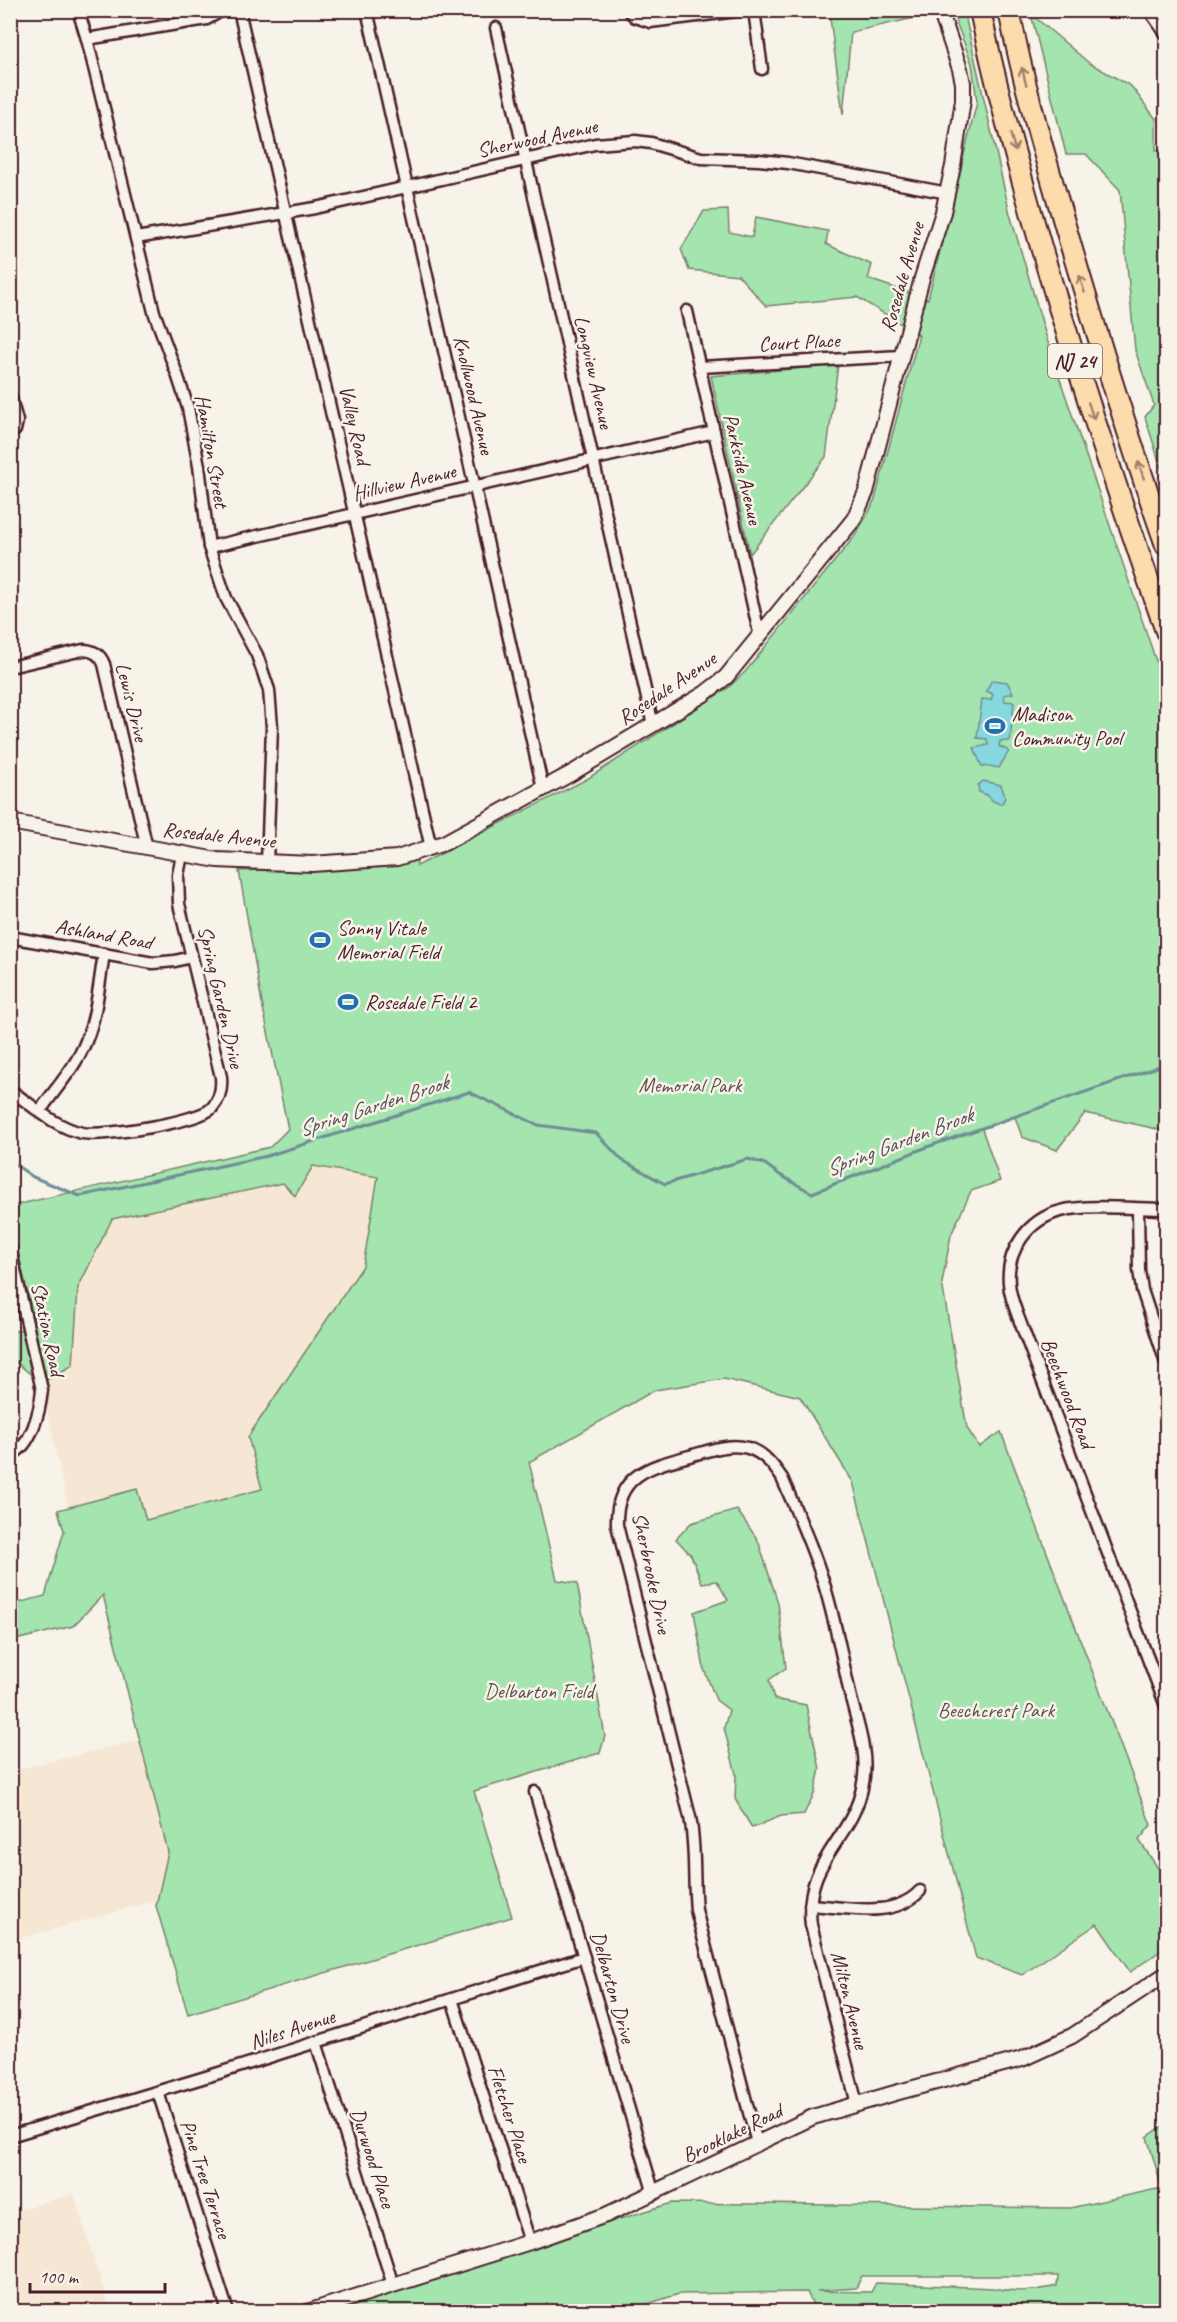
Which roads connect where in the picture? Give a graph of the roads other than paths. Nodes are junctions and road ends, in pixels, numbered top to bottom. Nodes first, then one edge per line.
1 (78, 10) edge
2 (223, 10) edge
3 (239, 10) edge
4 (367, 10) edge
5 (628, 10) edge
6 (745, 10) edge
7 (754, 10) edge
8 (940, 10) edge
9 (980, 10) edge
10 (1009, 10) edge
11 (1149, 10) edge
12 (496, 28) dead end
13 (1167, 34) edge
14 (87, 39) junction
15 (762, 69) dead end
16 (526, 160) junction
17 (406, 187) junction
18 (948, 193) junction
19 (287, 213) junction
20 (136, 238) junction
21 (687, 311) dead end
22 (901, 356) junction
23 (699, 367) junction
24 (10, 395) edge
25 (13, 431) edge
26 (714, 432) junction
27 (594, 459) junction
28 (474, 486) junction
29 (355, 514) junction
30 (1167, 545) edge
31 (209, 547) junction
32 (1167, 631) edge
33 (760, 637) junction
34 (10, 667) edge
35 (653, 724) junction
36 (543, 789) junction
37 (10, 822) edge
38 (147, 848) junction
39 (430, 848) junction
40 (182, 855) junction
41 (267, 863) junction
42 (10, 937) edge
43 (104, 954) junction
44 (191, 957) junction
45 (10, 1090) edge
46 (39, 1112) junction
47 (1138, 1209) junction
48 (1167, 1209) edge
49 (10, 1248) edge
50 (1167, 1363) edge
51 (10, 1455) edge
52 (1167, 1706) edge
53 (536, 1792) dead end
54 (920, 1891) dead end
55 (810, 1905) junction
56 (584, 1957) junction
57 (1167, 1974) edge
58 (452, 1999) junction
59 (316, 2042) junction
60 (158, 2092) junction
61 (857, 2104) junction
62 (10, 2136) edge
63 (758, 2143) junction
64 (654, 2194) junction
65 (530, 2242) junction
66 (393, 2284) junction
67 (228, 2312) edge
68 (307, 2312) edge

1 - 14 street, Hamilton Street
2 - 14 street
3 - 19 street, Valley Road
4 - 17 street, Knollwood Avenue
5 - 6 street
7 - 15 street
8 - 18 street, Rosedale Avenue
9 -> 32 highway, NJ 24
30 -> 10 highway, NJ 24
11 - 13 street
12 - 16 street, Longview Avenue
14 - 20 street, Hamilton Street
16 - 17 street, Sherwood Avenue
16 - 18 street, Sherwood Avenue
16 - 27 street, Longview Avenue
17 - 19 street, Sherwood Avenue
17 - 28 street, Knollwood Avenue
18 - 22 street, Rosedale Avenue
19 - 20 street, Sherwood Avenue
19 - 29 street, Valley Road
20 - 31 street, Hamilton Street
21 - 23 street, Parkside Avenue
22 - 23 street, Court Place
22 - 33 street, Rosedale Avenue
23 - 26 street, Parkside Avenue
24 - 25 street
26 - 27 street, Hillview Avenue
26 - 33 street, Parkside Avenue
27 - 28 street, Hillview Avenue
27 - 35 street, Longview Avenue
28 - 29 street, Hillview Avenue
28 - 36 street, Knollwood Avenue
29 - 31 street, Hillview Avenue
29 - 39 street, Valley Road
31 - 41 street, Hamilton Street
33 - 35 street, Rosedale Avenue
34 - 38 street, Lewis Drive
35 - 36 street, Rosedale Avenue
36 - 39 street, Rosedale Avenue
37 - 38 street, Rosedale Avenue
38 - 40 street, Rosedale Avenue
39 - 41 street, Rosedale Avenue
40 - 41 street, Rosedale Avenue
40 - 44 street, Spring Garden Drive
42 - 43 street, Ashland Road
43 - 44 street, Ashland Road
43 - 46 street
44 - 46 street, Spring Garden Drive
45 - 46 street, Spring Garden Drive
47 - 48 street, Beechwood Road
47 - 50 street
47 - 52 street, Beechwood Road
49 - 51 street, Station Road
53 - 56 street, Delbarton Drive
54 - 55 street
55 - 61 street, Milton Avenue
55 - 63 street, Sherbrooke Drive
56 - 58 street, Niles Avenue
56 - 64 street, Delbarton Drive
57 - 61 street, Brooklake Road
58 - 59 street, Niles Avenue
58 - 65 street, Fletcher Place
59 - 60 street, Niles Avenue
59 - 66 street, Durwood Place
60 - 62 street, Niles Avenue
60 - 67 street, Pine Tree Terrace
61 - 63 street, Brooklake Road
63 - 64 street, Brooklake Road
64 - 65 street, Brooklake Road
65 - 66 street, Brooklake Road
66 - 68 street, Brooklake Road

